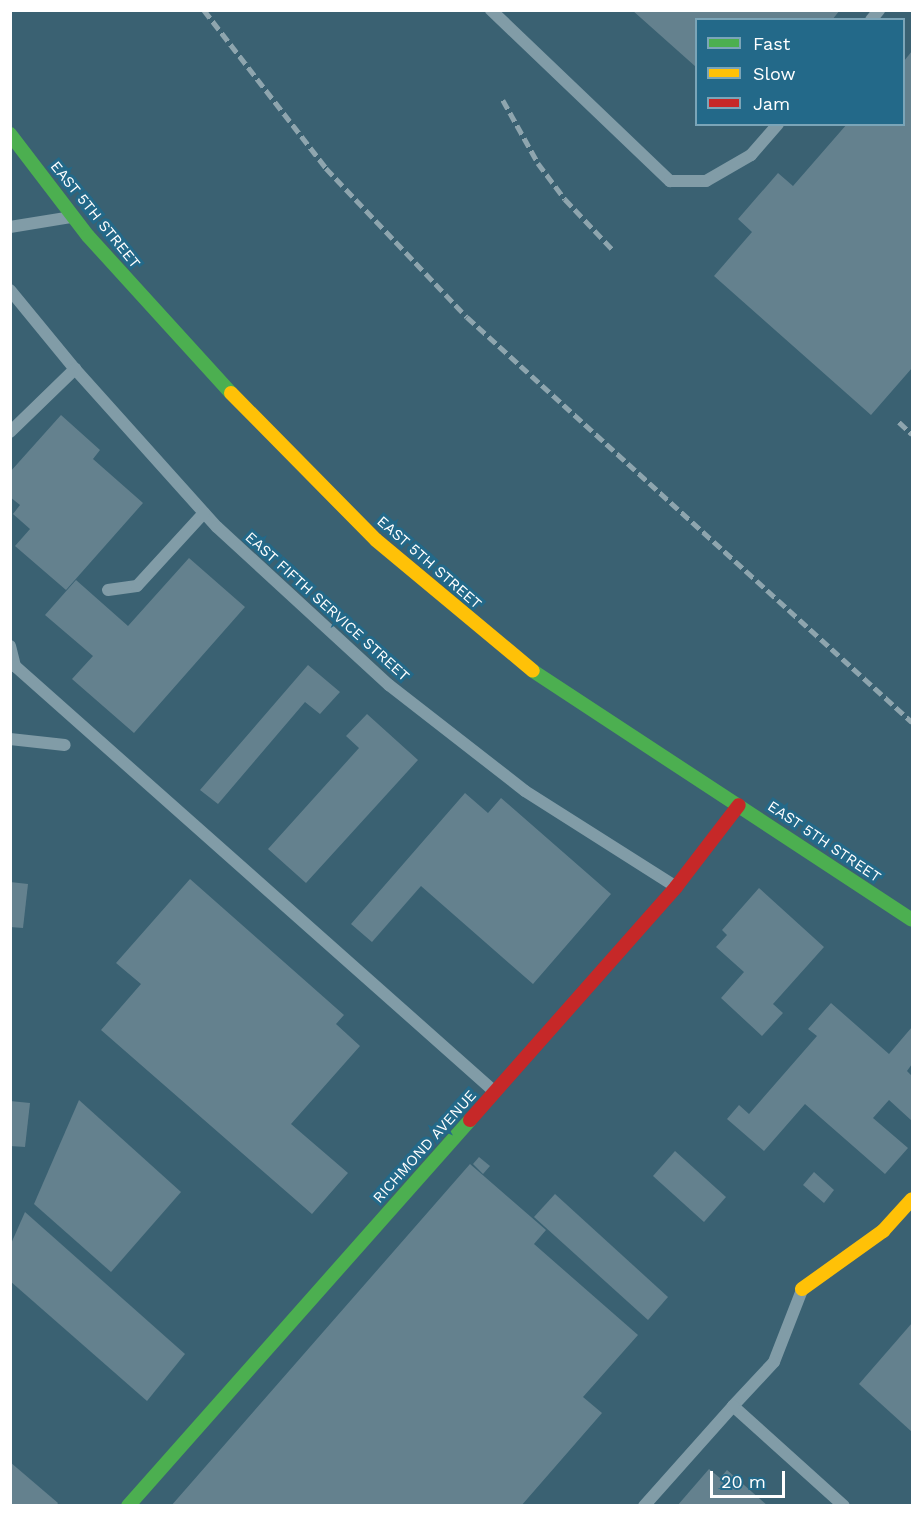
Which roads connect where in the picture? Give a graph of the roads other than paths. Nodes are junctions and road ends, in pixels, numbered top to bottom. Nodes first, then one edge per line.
1 (491, 10) edge
2 (776, 126) edge
3 (10, 134) edge
4 (73, 217) junction
5 (10, 227) edge
6 (10, 290) edge
7 (75, 369) junction
8 (10, 432) edge
9 (204, 513) junction
10 (108, 590) dead end
11 (10, 646) edge
12 (10, 739) edge
13 (65, 745) dead end
14 (739, 805) junction
15 (676, 887) junction
16 (912, 920) edge
17 (495, 1092) junction
18 (912, 1199) edge
19 (802, 1289) joint
20 (733, 1406) junction
21 (128, 1506) edge
22 (644, 1506) edge
23 (844, 1506) edge

1 - 2 lane
3 - 4 main road, EAST 5TH STREET
4 - 5 lane
4 - 14 main road, EAST 5TH STREET
6 - 7 lane, EAST FIFTH SERVICE STREET
7 - 8 lane
7 - 9 lane, EAST FIFTH SERVICE STREET
9 - 10 lane
9 - 15 lane, EAST FIFTH SERVICE STREET
11 - 17 lane
12 - 13 lane
14 - 15 main road, RICHMOND AVENUE
14 - 16 main road, EAST 5TH STREET
15 - 17 main road, RICHMOND AVENUE
17 - 21 main road, RICHMOND AVENUE
18 - 19 main road
19 - 20 lane
20 - 22 lane
20 - 23 lane

